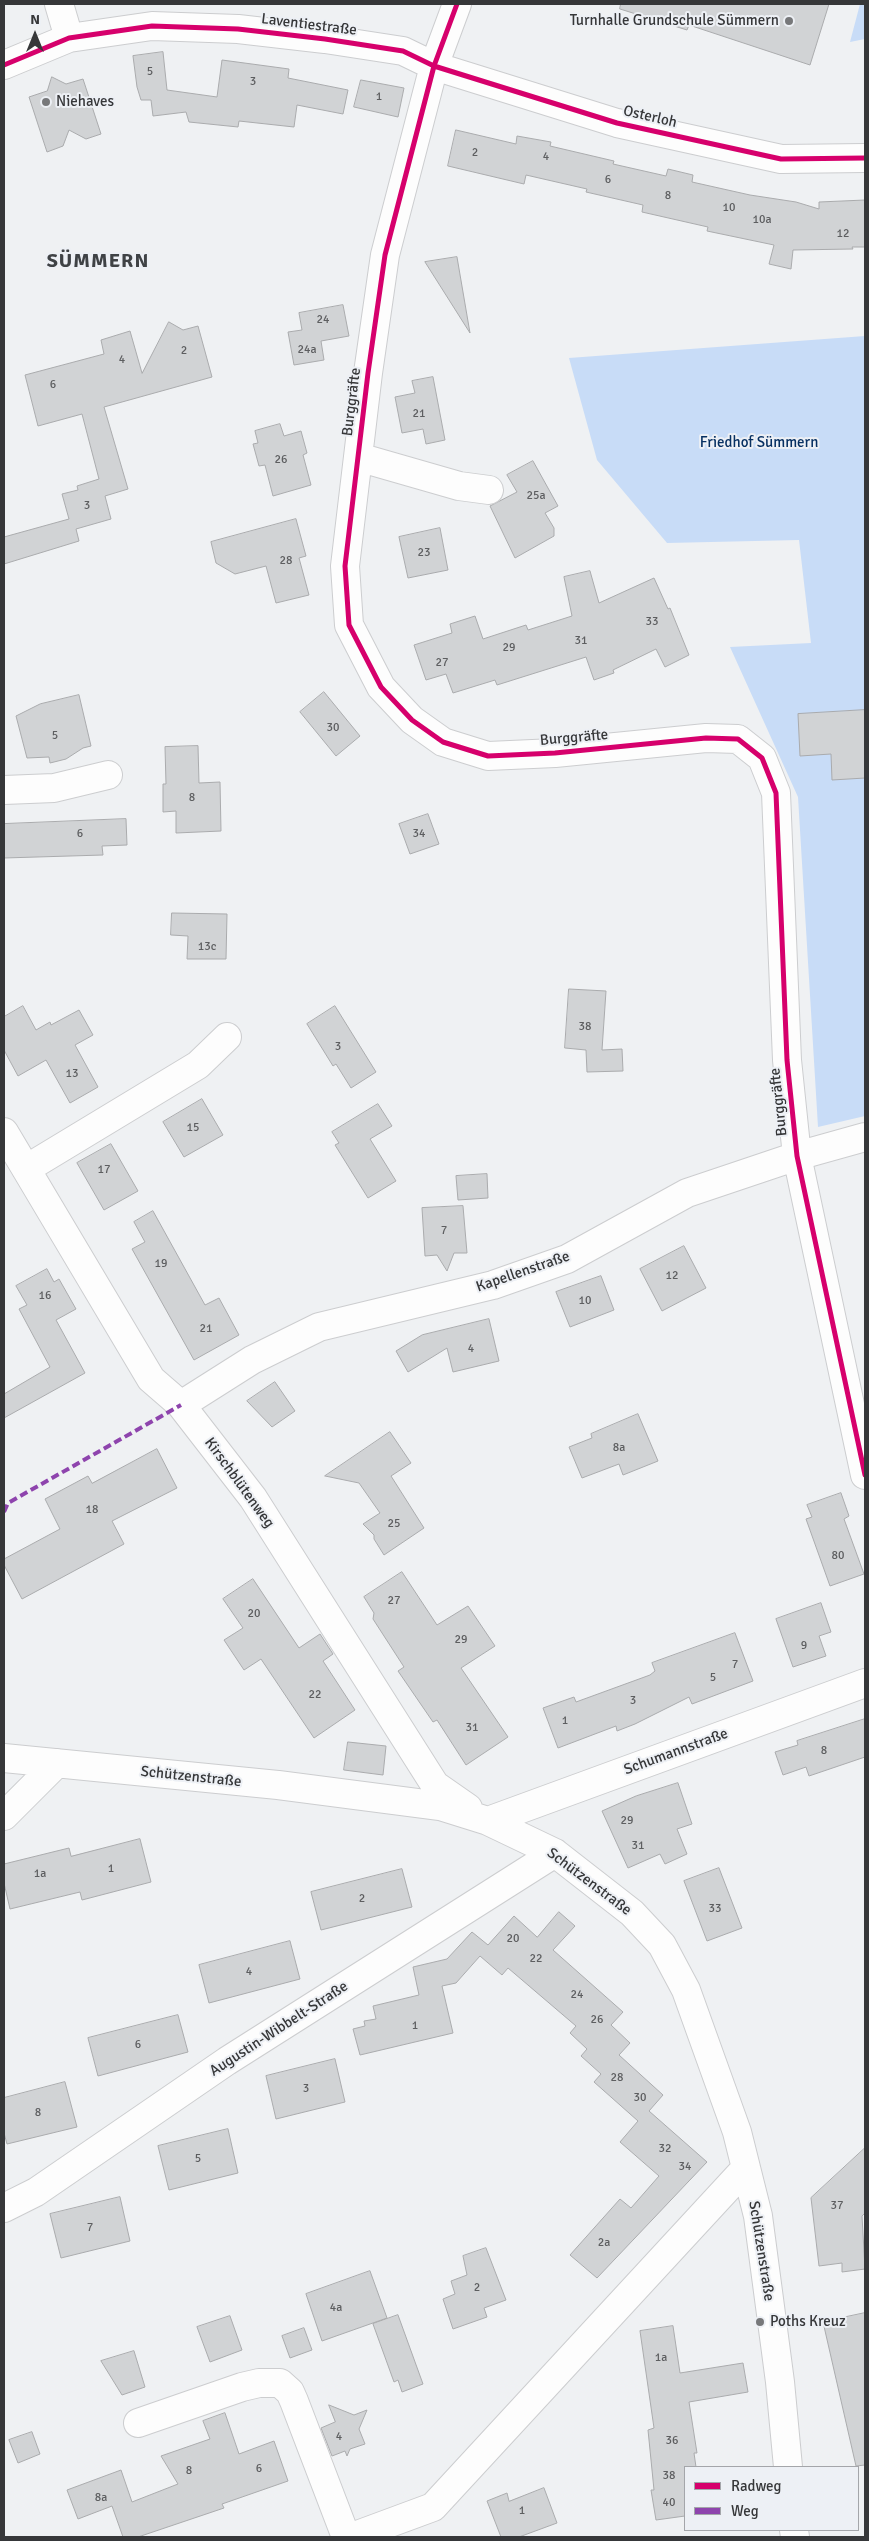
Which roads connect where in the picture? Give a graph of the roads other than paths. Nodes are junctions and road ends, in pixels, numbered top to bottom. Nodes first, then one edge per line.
1 (59, 4) edge
2 (457, 4) edge
3 (69, 38) junction
4 (4, 64) edge
5 (434, 66) junction
6 (865, 158) edge
7 (358, 457) junction
8 (489, 490) dead end
9 (108, 775) dead end
10 (4, 790) edge
11 (227, 1037) dead end
12 (4, 1132) edge
13 (865, 1137) edge
14 (797, 1156) junction
15 (26, 1169) junction
16 (181, 1405) junction
17 (865, 1475) edge
18 (865, 1682) edge
19 (4, 1758) edge
20 (57, 1763) junction
21 (4, 1816) edge
22 (488, 1821) junction
23 (555, 1853) junction
24 (746, 2168) junction
25 (4, 2208) edge
26 (138, 2423) dead end
27 (788, 2466) edge
28 (354, 2536) edge

1 - 3 street
2 - 5 street, Burggräfte
3 - 4 street, Laventiestraße
3 - 5 street, Laventiestraße
5 - 6 street, Osterloh
5 - 7 street, Burggräfte
7 - 8 street
7 - 14 street, Burggräfte
9 - 10 street
11 - 15 street
12 - 15 street, Kirschblütenweg
13 - 14 street, Kapellenstraße
14 - 16 street, Kapellenstraße
14 - 17 street, Burggräfte
15 - 16 street, Kirschblütenweg
16 - 22 street, Kirschblütenweg
18 - 22 street, Schumannstraße
19 - 20 street, Schützenstraße
20 - 21 street
20 - 22 street, Schützenstraße
22 - 23 street, Schützenstraße
23 - 24 street, Schützenstraße
23 - 25 street, Augustin-Wibbelt-Straße
24 - 27 street, Schützenstraße
24 - 28 street
26 - 28 street

